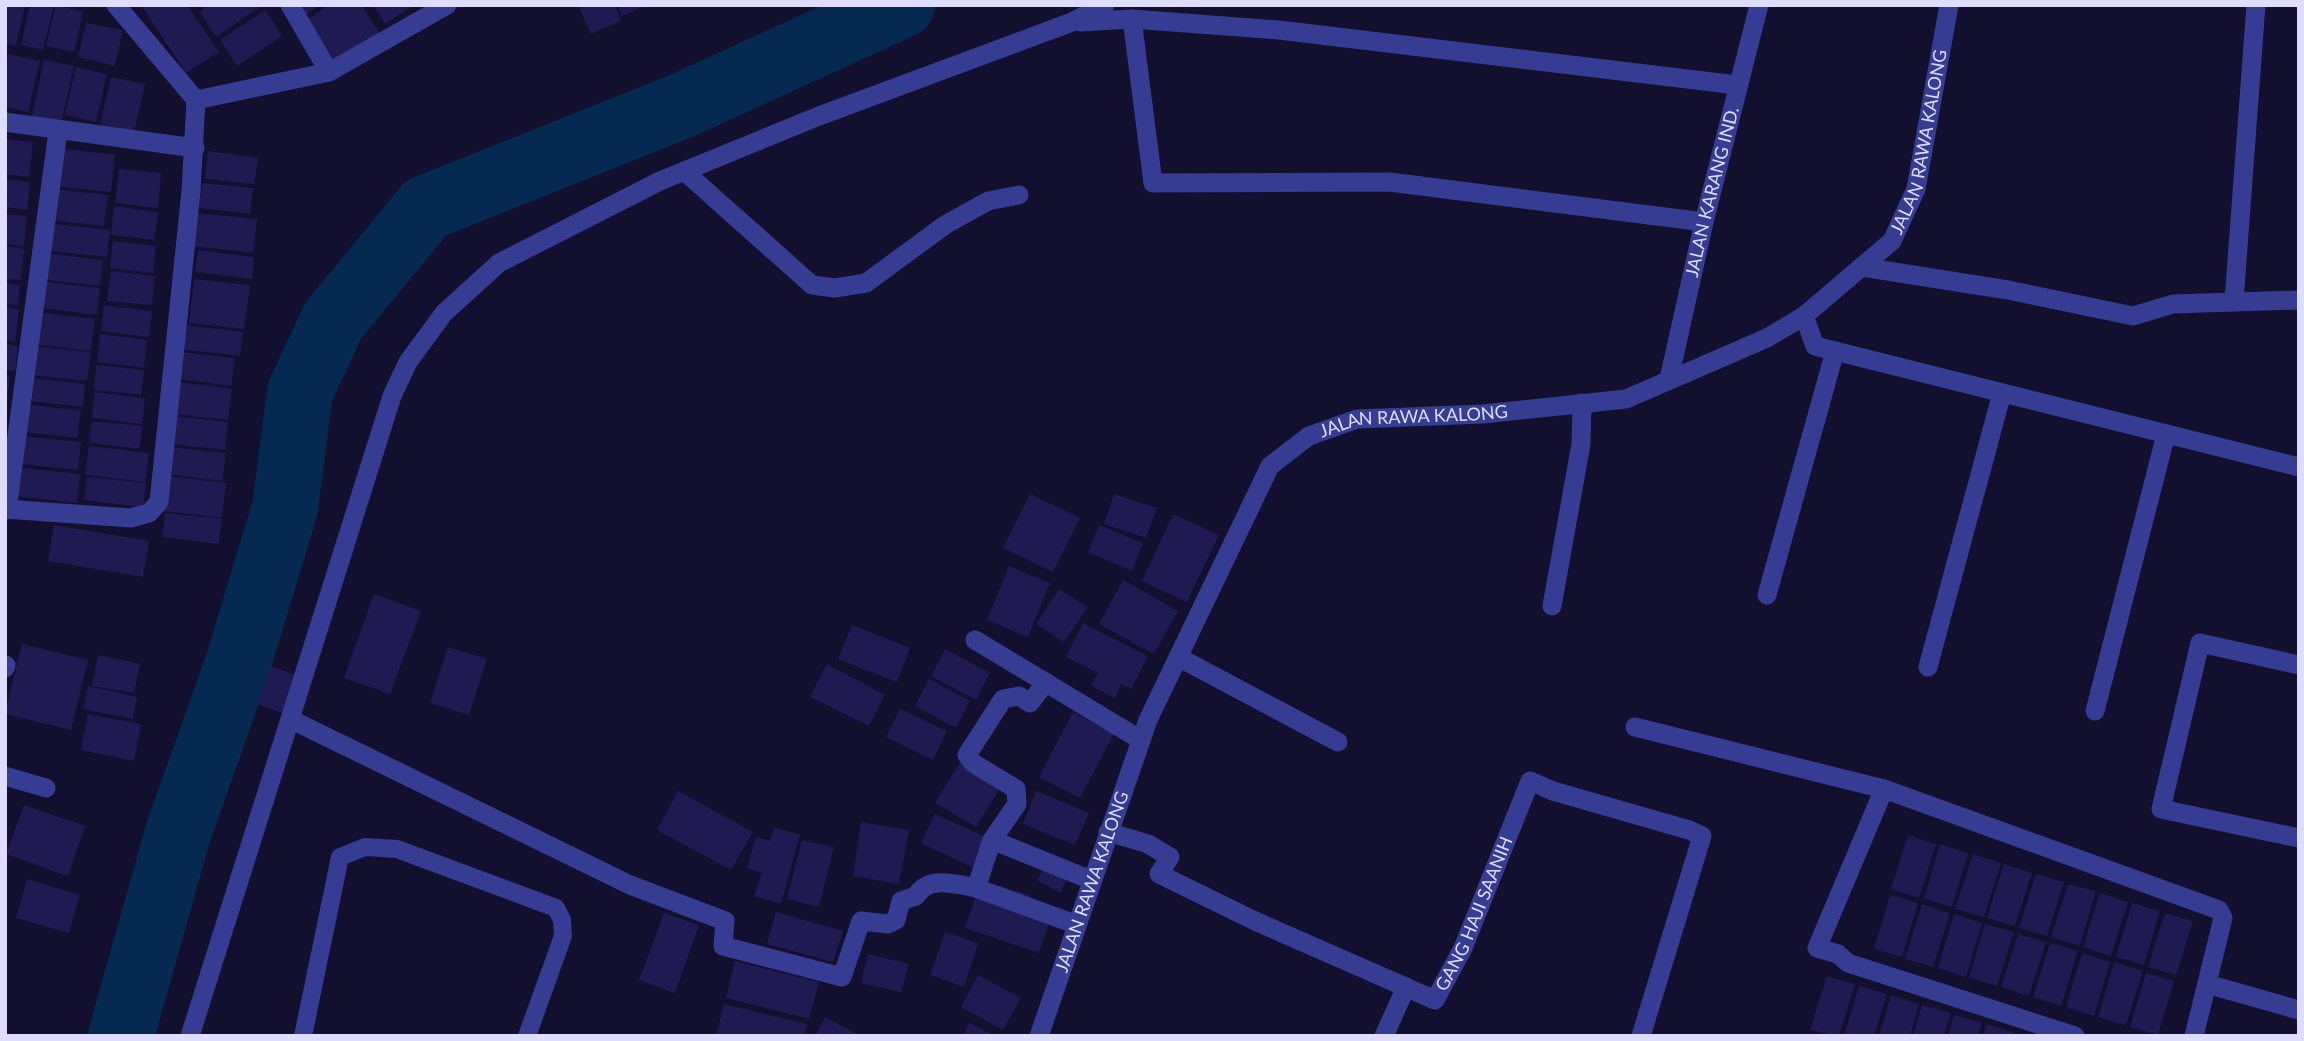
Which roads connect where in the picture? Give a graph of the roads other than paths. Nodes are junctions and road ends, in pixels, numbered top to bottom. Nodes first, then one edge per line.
1 (116, 5) edge
2 (289, 5) edge
3 (447, 5) edge
4 (1105, 5) edge
5 (1759, 5) edge
6 (1949, 5) edge
7 (2256, 5) edge
8 (1132, 19) junction
9 (1072, 22) junction
10 (330, 72) junction
11 (1737, 85) junction
12 (196, 100) junction
13 (5, 122) edge
14 (58, 131) junction
15 (195, 148) junction
16 (685, 172) junction
17 (1019, 195) dead end
18 (1703, 222) junction
19 (1862, 267) junction
20 (2299, 300) edge
21 (2234, 301) junction
22 (1804, 316) junction
23 (1835, 351) junction
24 (1669, 379) junction
25 (2002, 393) junction
26 (1582, 403) junction
27 (2166, 434) junction
28 (2299, 467) edge
29 (6, 510) edge
30 (1767, 595) dead end
31 (1552, 606) dead end
32 (975, 640) dead end
33 (1178, 657) junction
34 (2299, 665) edge
35 (1928, 667) dead end
36 (1046, 682) junction
37 (2095, 711) dead end
38 (292, 720) junction
39 (1635, 727) dead end
40 (1141, 740) junction
41 (1338, 742) dead end
42 (5, 776) edge
43 (46, 788) dead end
44 (1884, 789) junction
45 (1108, 832) junction
46 (2299, 838) edge
47 (992, 839) junction
48 (1091, 880) junction
49 (976, 888) junction
50 (1076, 925) junction
51 (2207, 984) junction
52 (1406, 987) junction
53 (2299, 1010) edge
54 (190, 1036) edge
55 (303, 1036) edge
56 (527, 1036) edge
57 (1039, 1036) edge
58 (1384, 1036) edge
59 (1640, 1036) edge
60 (2075, 1036) edge
61 (2194, 1036) edge

1 - 12 street
2 - 10 street
3 - 10 street
4 - 9 street
5 - 11 street, JALAN KARANG IND.
6 - 19 street, JALAN RAWA KALONG
7 - 21 street
8 - 9 street
8 - 11 street
8 - 18 street
9 - 16 street
10 - 12 street
11 - 18 street, JALAN KARANG IND.
12 - 15 street
13 - 14 street
14 - 15 street
14 - 29 street
15 - 29 street
16 - 17 street
16 - 38 street
18 - 24 street, JALAN KARANG IND.
19 - 21 street
19 - 22 street, JALAN RAWA KALONG
20 - 21 street
22 - 23 street
22 - 24 street, JALAN RAWA KALONG
23 - 25 street
23 - 30 street
24 - 26 street, JALAN RAWA KALONG
25 - 27 street
25 - 35 street
26 - 31 street
26 - 33 street, JALAN RAWA KALONG
27 - 28 street
27 - 37 street
32 - 36 street
33 - 40 street, JALAN RAWA KALONG
33 - 41 street
34 - 46 street
36 - 40 street
36 - 47 street
38 - 49 street
38 - 54 street
39 - 44 street
40 - 45 street, JALAN RAWA KALONG
42 - 43 street
44 - 51 street
44 - 60 street
45 - 48 street, JALAN RAWA KALONG
45 - 52 street, GANG HAJI SAANIH
47 - 48 street
47 - 49 street
48 - 50 street, JALAN RAWA KALONG
49 - 50 street
50 - 57 street, JALAN RAWA KALONG
51 - 53 street
51 - 61 street
52 - 58 street
52 - 59 street, GANG HAJI SAANIH
55 - 56 lane

